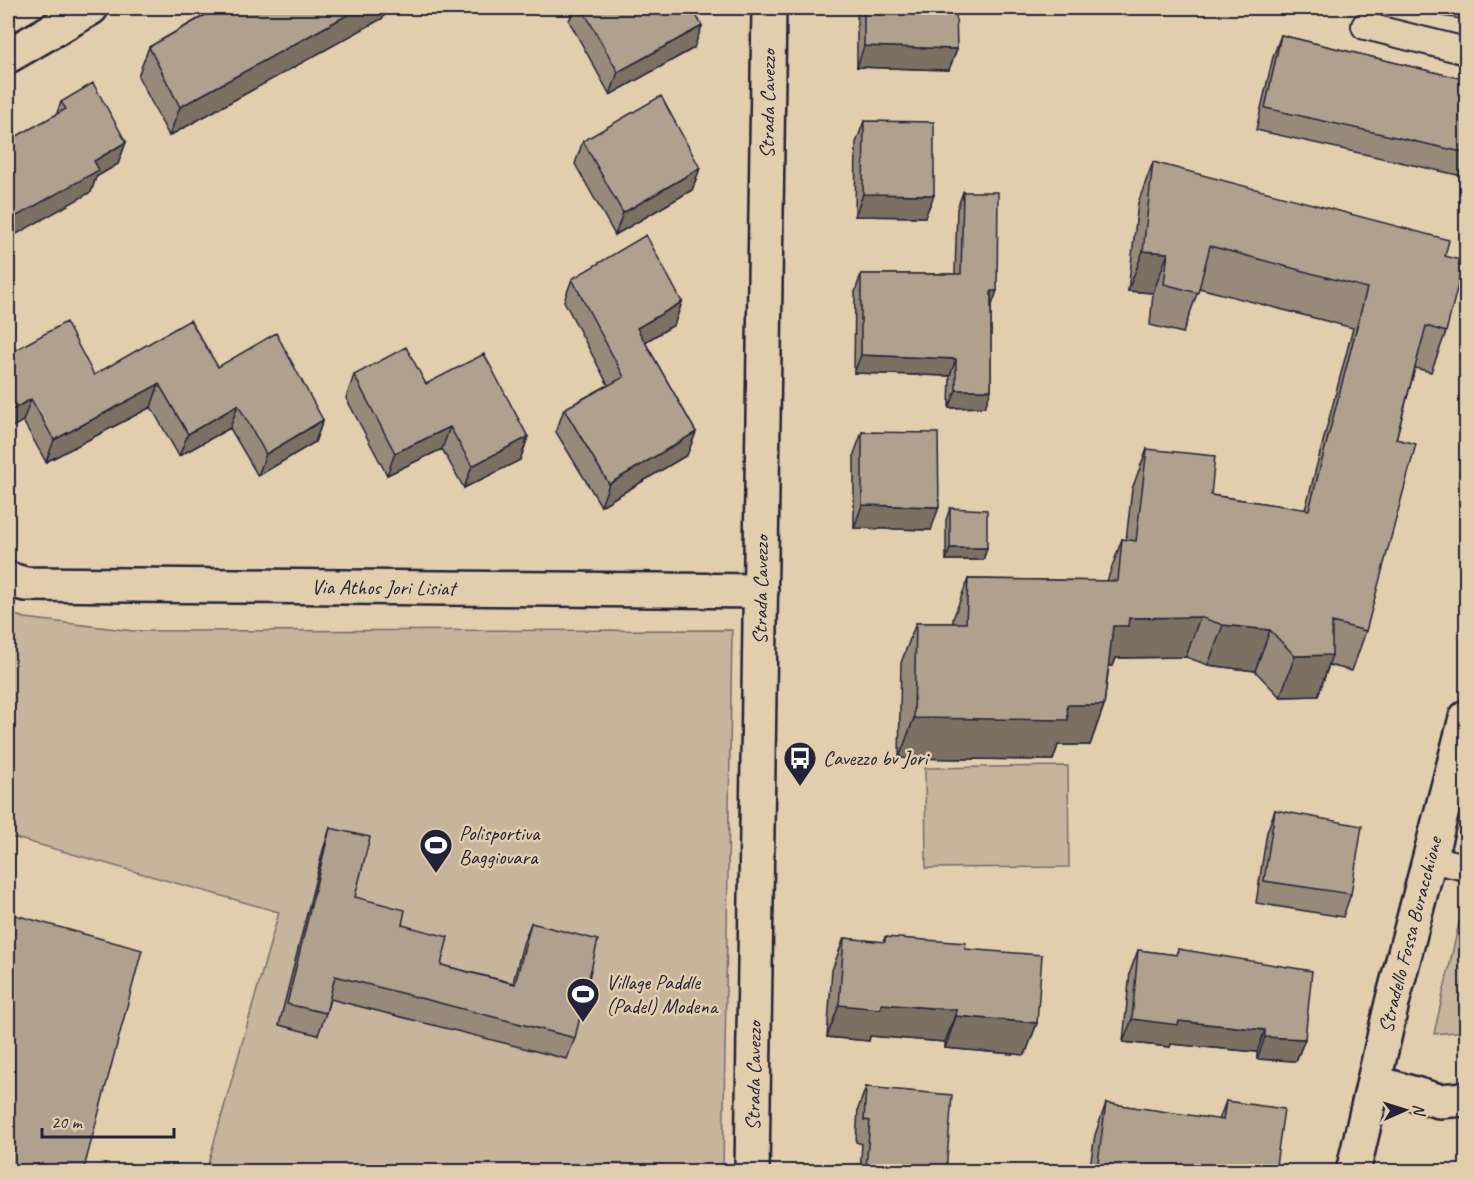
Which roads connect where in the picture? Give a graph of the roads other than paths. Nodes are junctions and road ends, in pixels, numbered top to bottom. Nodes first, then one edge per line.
1 (91, 8) edge
2 (769, 8) edge
3 (1365, 26) dead end
4 (1467, 51) edge
5 (8, 56) edge
6 (8, 579) edge
7 (761, 591) junction
8 (1467, 718) edge
9 (1430, 859) junction
10 (1467, 867) edge
11 (1374, 1082) junction
12 (1467, 1099) edge
13 (752, 1172) edge
14 (1353, 1172) edge

1 - 5 street
2 - 7 street, Strada Cavezzo
3 - 4 lane
6 - 7 street, Via Athos Jori Lisiat
7 - 13 street, Strada Cavezzo
8 - 9 street, Stradello Fossa Buracchione
9 - 10 lane
9 - 11 street, Stradello Fossa Buracchione
11 - 12 street
11 - 14 street, Stradello Fossa Buracchione

